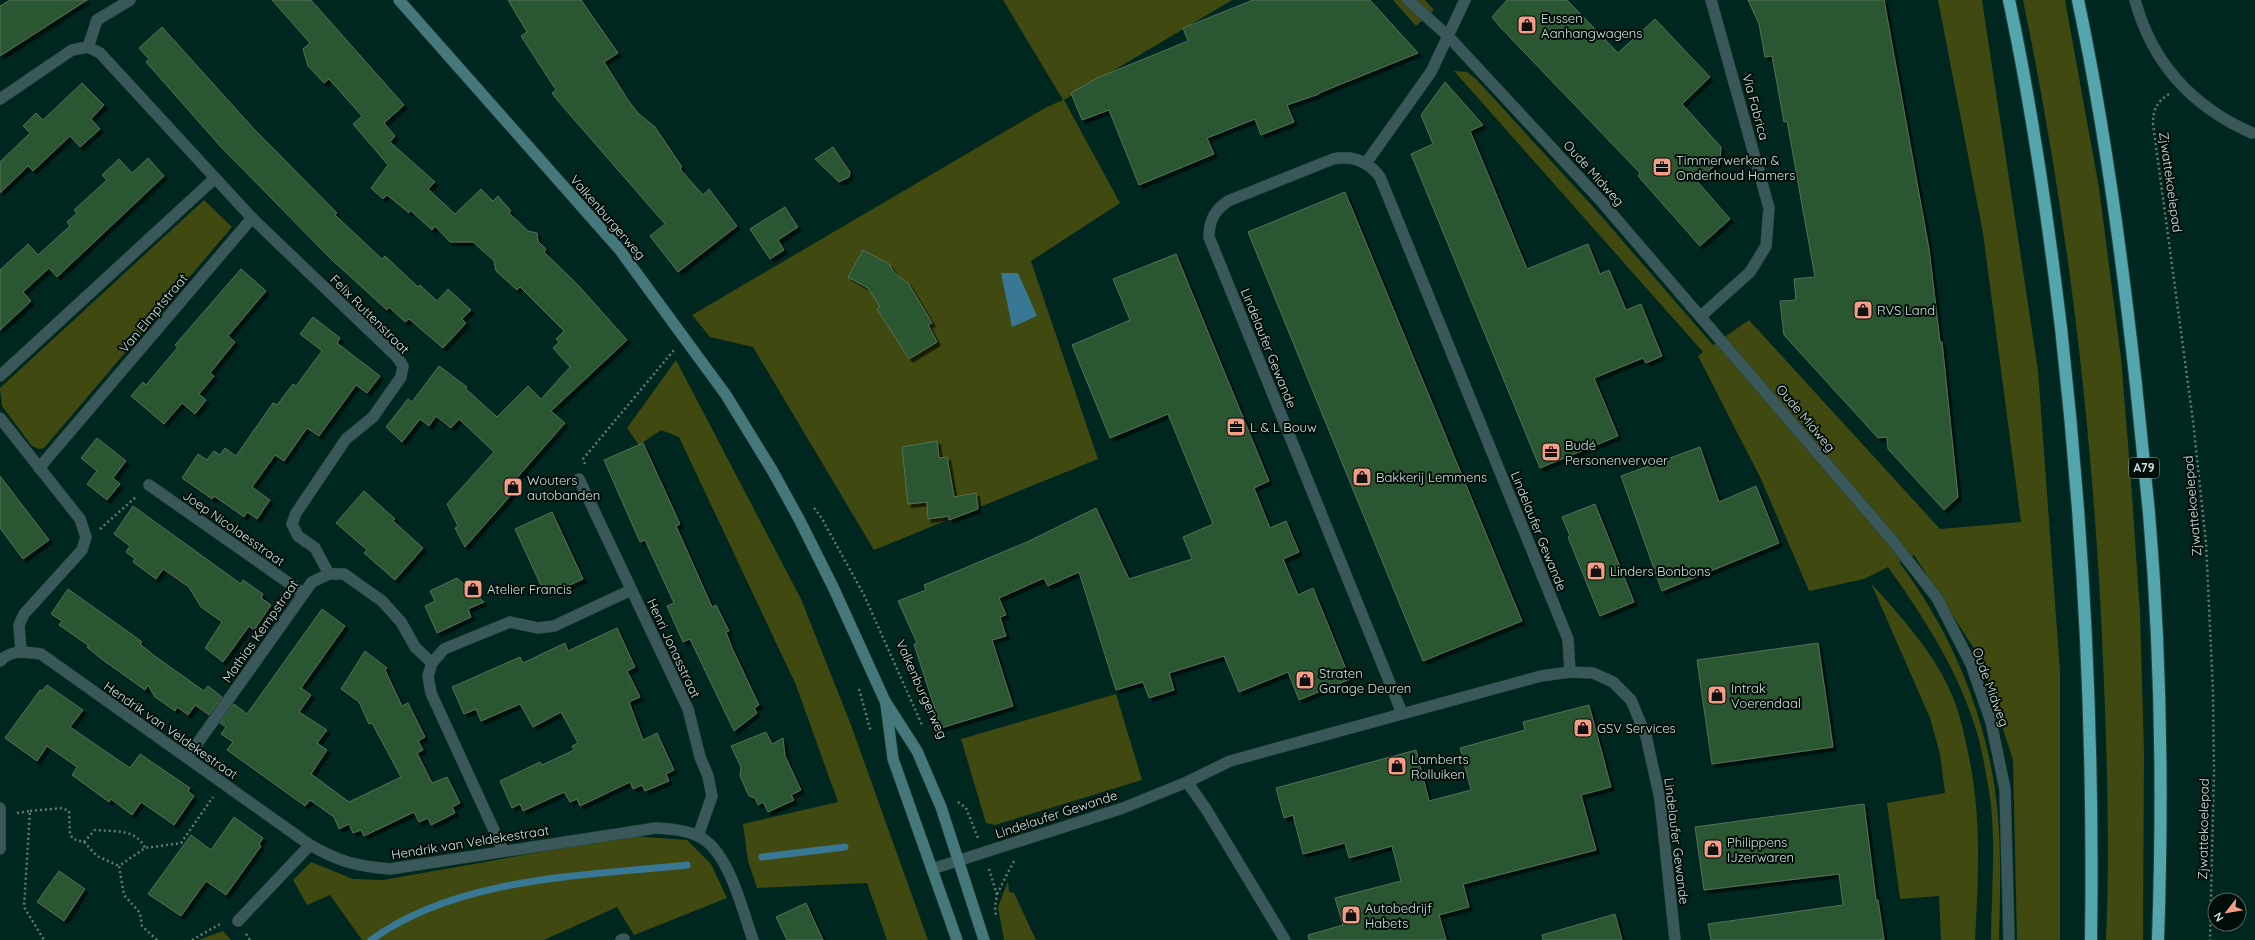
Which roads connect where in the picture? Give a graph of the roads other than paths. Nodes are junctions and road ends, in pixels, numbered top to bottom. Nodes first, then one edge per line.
1 (130, 0) edge
2 (399, 0) edge
3 (1408, 0) edge
4 (1465, 0) edge
5 (1711, 0) edge
6 (2009, 0) edge
7 (2078, 0) edge
8 (2135, 0) edge
9 (1448, 36) junction
10 (88, 47) junction
11 (0, 99) edge
12 (2252, 133) dead end
13 (1366, 163) junction
14 (214, 179) junction
15 (252, 218) junction
16 (1701, 316) junction
17 (0, 376) edge
18 (0, 418) edge
19 (39, 468) junction
20 (579, 478) road end
21 (149, 485) road end
22 (329, 574) junction
23 (631, 590) junction
24 (304, 593) junction
25 (21, 651) junction
26 (0, 661) edge
27 (432, 663) junction
28 (1570, 672) junction
29 (885, 701) junction
30 (1402, 713) junction
31 (187, 758) junction
32 (1187, 782) junction
33 (0, 808) edge
34 (0, 815) edge
35 (698, 836) junction
36 (310, 846) junction
37 (0, 849) edge
38 (503, 850) junction
39 (959, 860) junction
40 (932, 869) junction
41 (238, 921) road end
42 (753, 940) edge
43 (957, 940) edge
44 (984, 940) edge
45 (1285, 940) edge
46 (1675, 940) edge
47 (2009, 940) edge
48 (2091, 940) edge
49 (2158, 940) edge

1 - 10 street
2 - 29 main road, Valkenburgerweg
3 - 9 street, Oude Midweg
4 - 9 street
5 - 16 street, Via Fabrica
6 - 48 highway
7 - 49 highway, A79
8 - 12 street
9 - 13 street
9 - 16 street, Oude Midweg
10 - 11 street
10 - 14 street
13 - 28 street, Lindelaufer Gewande
13 - 30 street, Lindelaufer Gewande
14 - 15 street
14 - 17 street
15 - 19 street, Van Elmptstraat
15 - 22 street, Felix Ruttenstraat
16 - 47 street, Oude Midweg
18 - 19 street
19 - 25 street
20 - 23 street, Henri Jonasstraat
21 - 24 street, Joep Nicolaesstraat
22 - 24 street, Mathias Kempstraat
22 - 27 street
23 - 27 street
23 - 35 street, Henri Jonasstraat
24 - 31 street, Mathias Kempstraat
25 - 26 street
25 - 31 street, Hendrik van Veldekestraat
27 - 38 street
28 - 30 street, Lindelaufer Gewande
28 - 46 street, Lindelaufer Gewande
29 - 39 main road, Valkenburgerweg
29 - 40 main road, Valkenburgerweg
30 - 32 street, Lindelaufer Gewande
31 - 36 street, Hendrik van Veldekestraat
32 - 39 street, Lindelaufer Gewande
32 - 45 street
33 - 34 street
34 - 37 street
35 - 38 street, Hendrik van Veldekestraat
35 - 42 street, Hendrik van Veldekestraat
36 - 38 street, Hendrik van Veldekestraat
36 - 41 street
39 - 40 street, Lindelaufer Gewande
39 - 44 main road, Valkenburgerweg
40 - 43 main road, Valkenburgerweg

